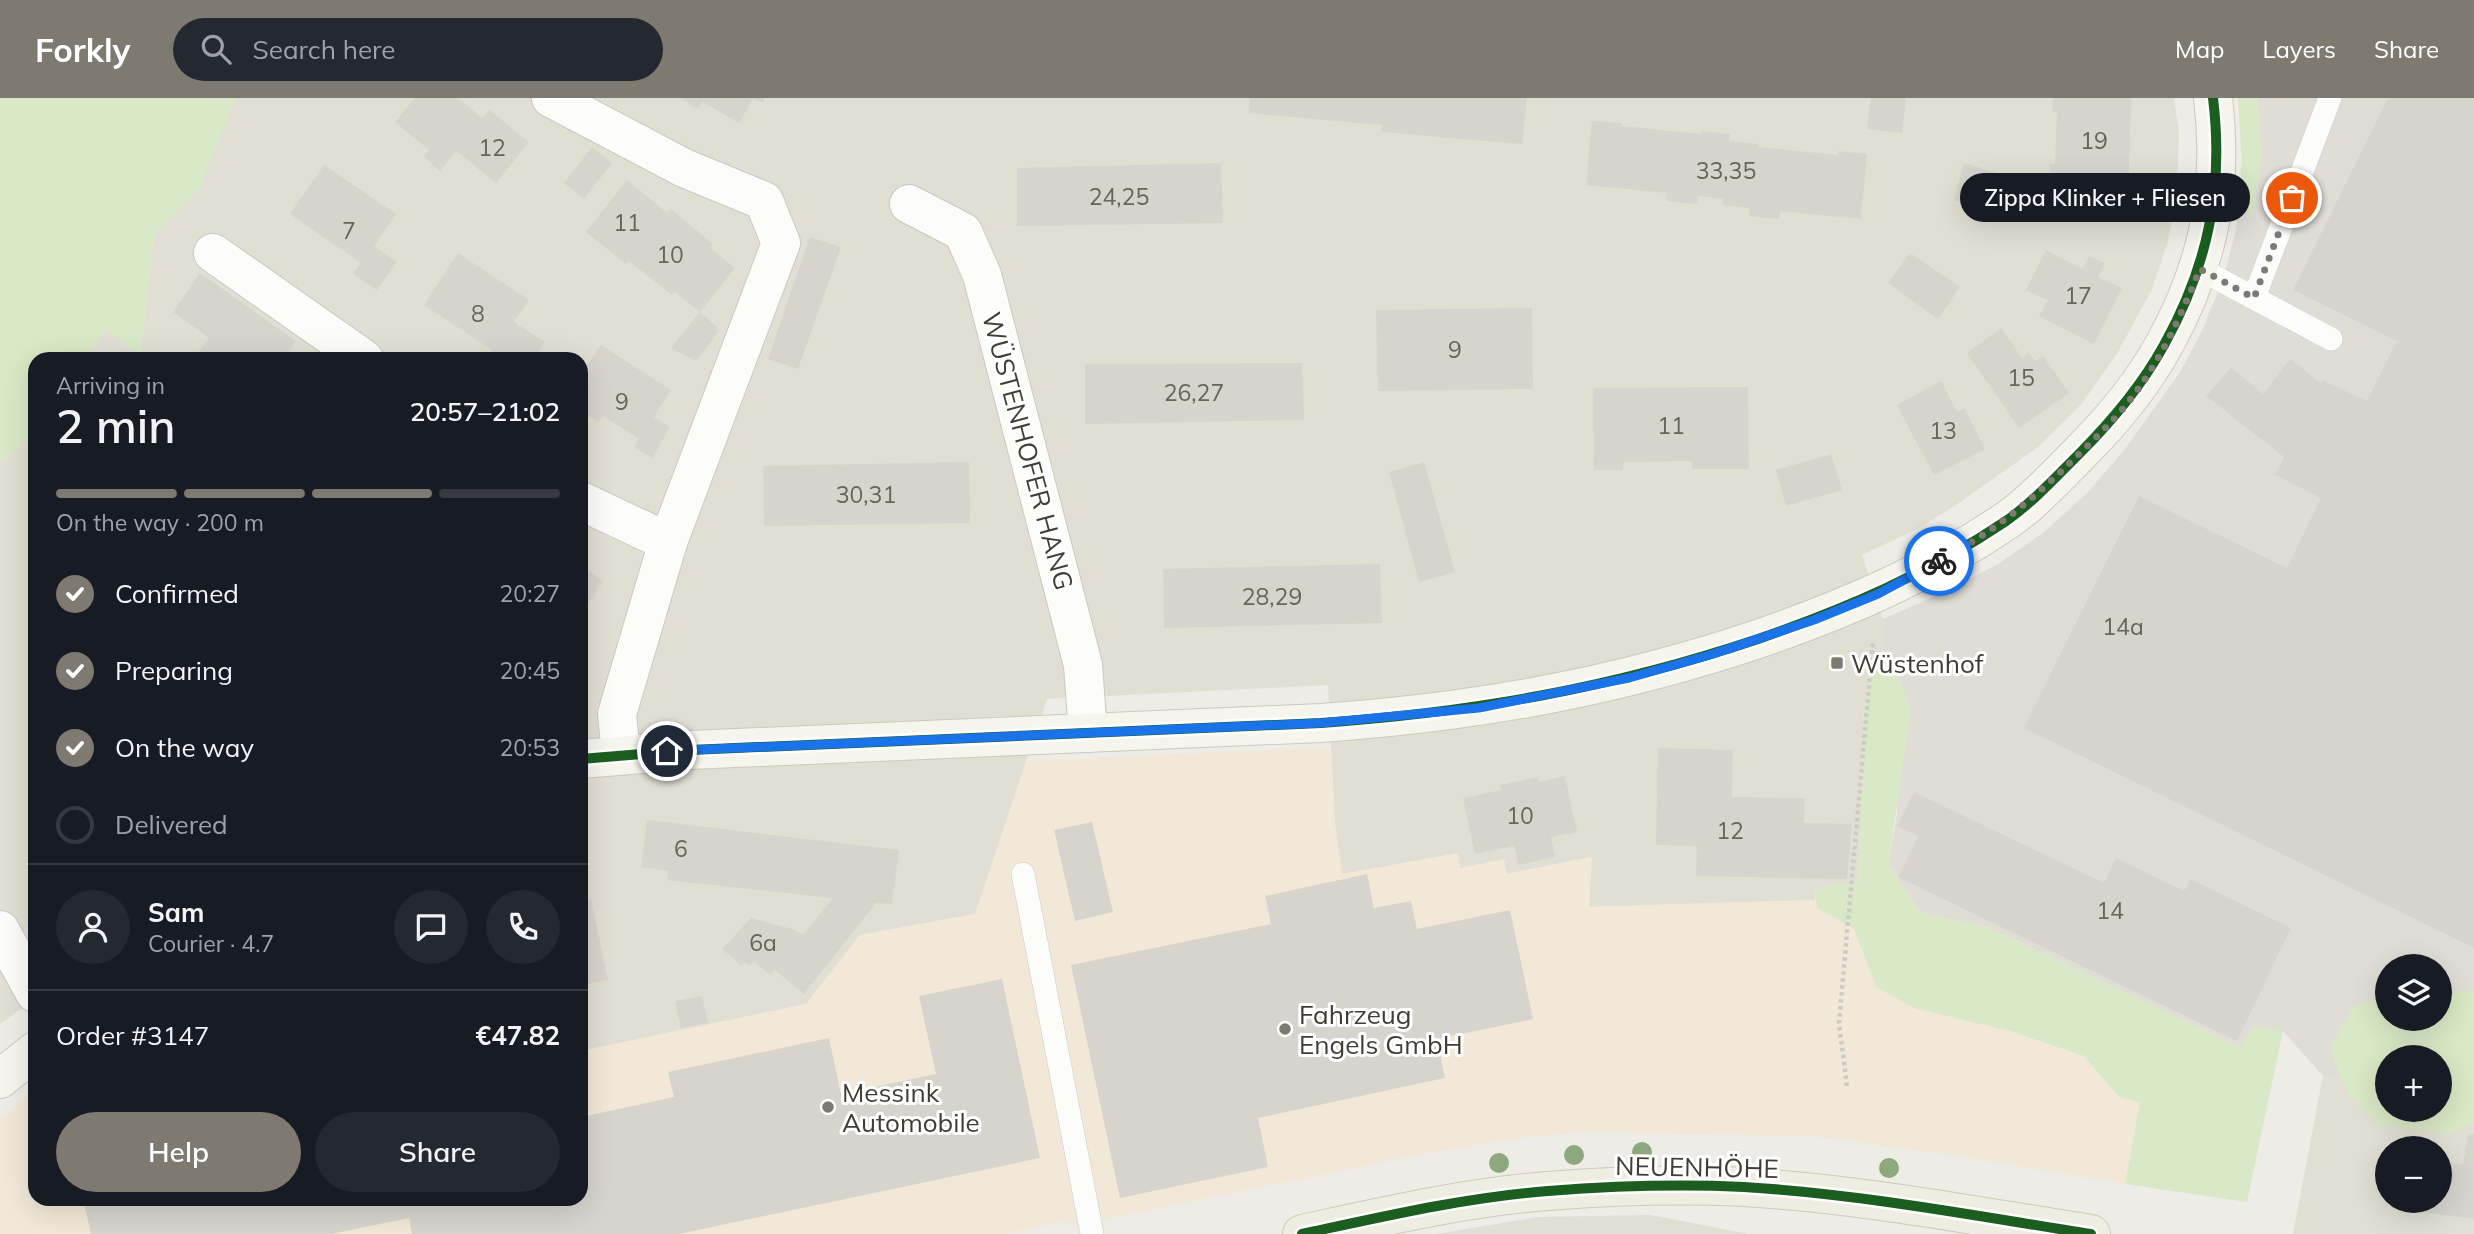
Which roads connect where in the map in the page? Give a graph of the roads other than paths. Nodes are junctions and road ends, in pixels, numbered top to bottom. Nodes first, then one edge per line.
1 (551, 98) edge
2 (2213, 98) edge
3 (2330, 98) edge
4 (909, 204) dead end
5 (213, 253) dead end
6 (2200, 269) junction
7 (2254, 298) junction
8 (2331, 339) dead end
9 (354, 352) edge
10 (588, 503) edge
11 (668, 542) junction
12 (1088, 733) junction
13 (621, 754) junction
14 (588, 758) edge
15 (1023, 874) dead end
16 (0, 930) edge
17 (28, 980) edge
18 (28, 1057) edge
19 (0, 1079) edge
20 (1092, 1234) edge
21 (1302, 1234) edge
22 (2091, 1234) edge

1 - 11 street
2 - 6 main road
3 - 7 lane
4 - 12 street, WÜSTENHOFER HANG
5 - 9 street
6 - 7 lane
6 - 12 main road
7 - 8 lane
10 - 11 street
11 - 13 street
12 - 13 main road
13 - 14 main road
15 - 20 lane
16 - 17 street
18 - 19 main road
21 - 22 main road, NEUENHÖHE

